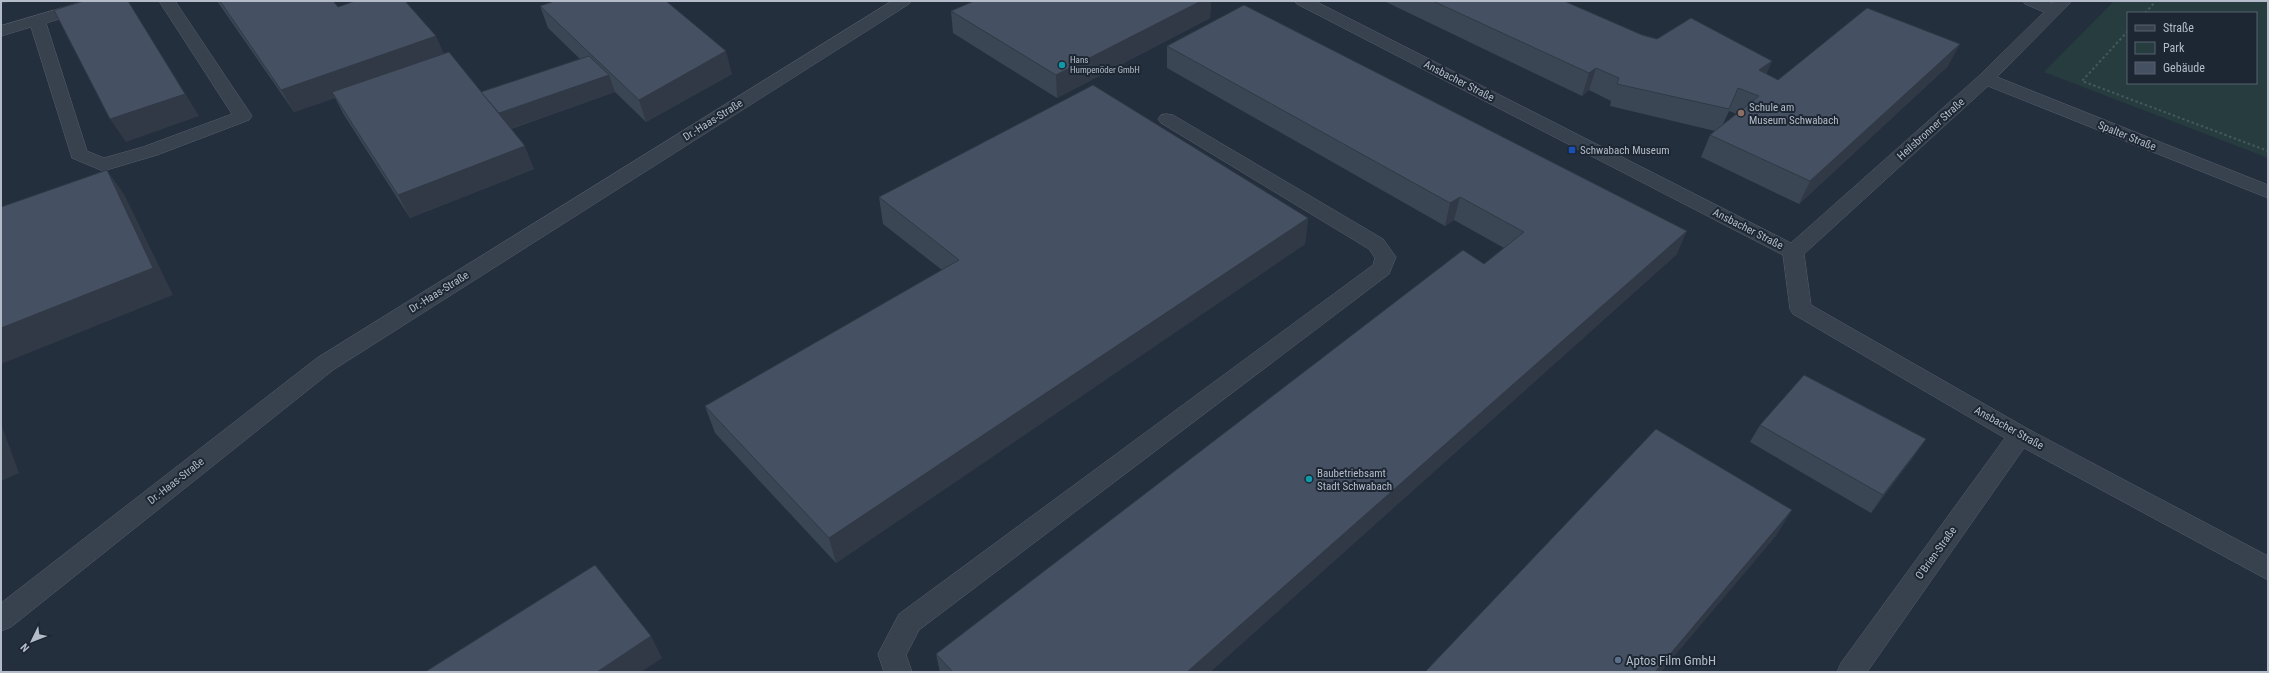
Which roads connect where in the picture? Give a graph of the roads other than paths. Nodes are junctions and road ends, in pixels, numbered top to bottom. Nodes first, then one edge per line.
1 (102, 1) edge
2 (167, 1) edge
3 (902, 1) edge
4 (1303, 1) edge
5 (2031, 1) edge
6 (72, 5) edge
7 (2060, 5) edge
8 (37, 20) junction
9 (1, 31) edge
10 (1986, 80) junction
11 (1167, 119) dead end
12 (2268, 192) edge
13 (1793, 252) junction
14 (2020, 435) junction
15 (2268, 570) edge
16 (1, 619) edge
17 (898, 672) edge
18 (1851, 672) edge

1 - 6 street
2 - 8 street
3 - 16 street, Dr.-Haas-Straße
4 - 13 street, Ansbacher Straße
5 - 7 street
6 - 8 street
7 - 10 street, Heilsbronner Straße
8 - 9 street
10 - 12 street, Spalter Straße
10 - 13 street, Heilsbronner Straße
11 - 17 street
13 - 14 street, Ansbacher Straße
14 - 15 street, Ansbacher Straße
14 - 18 street, O'Brien-Straße

